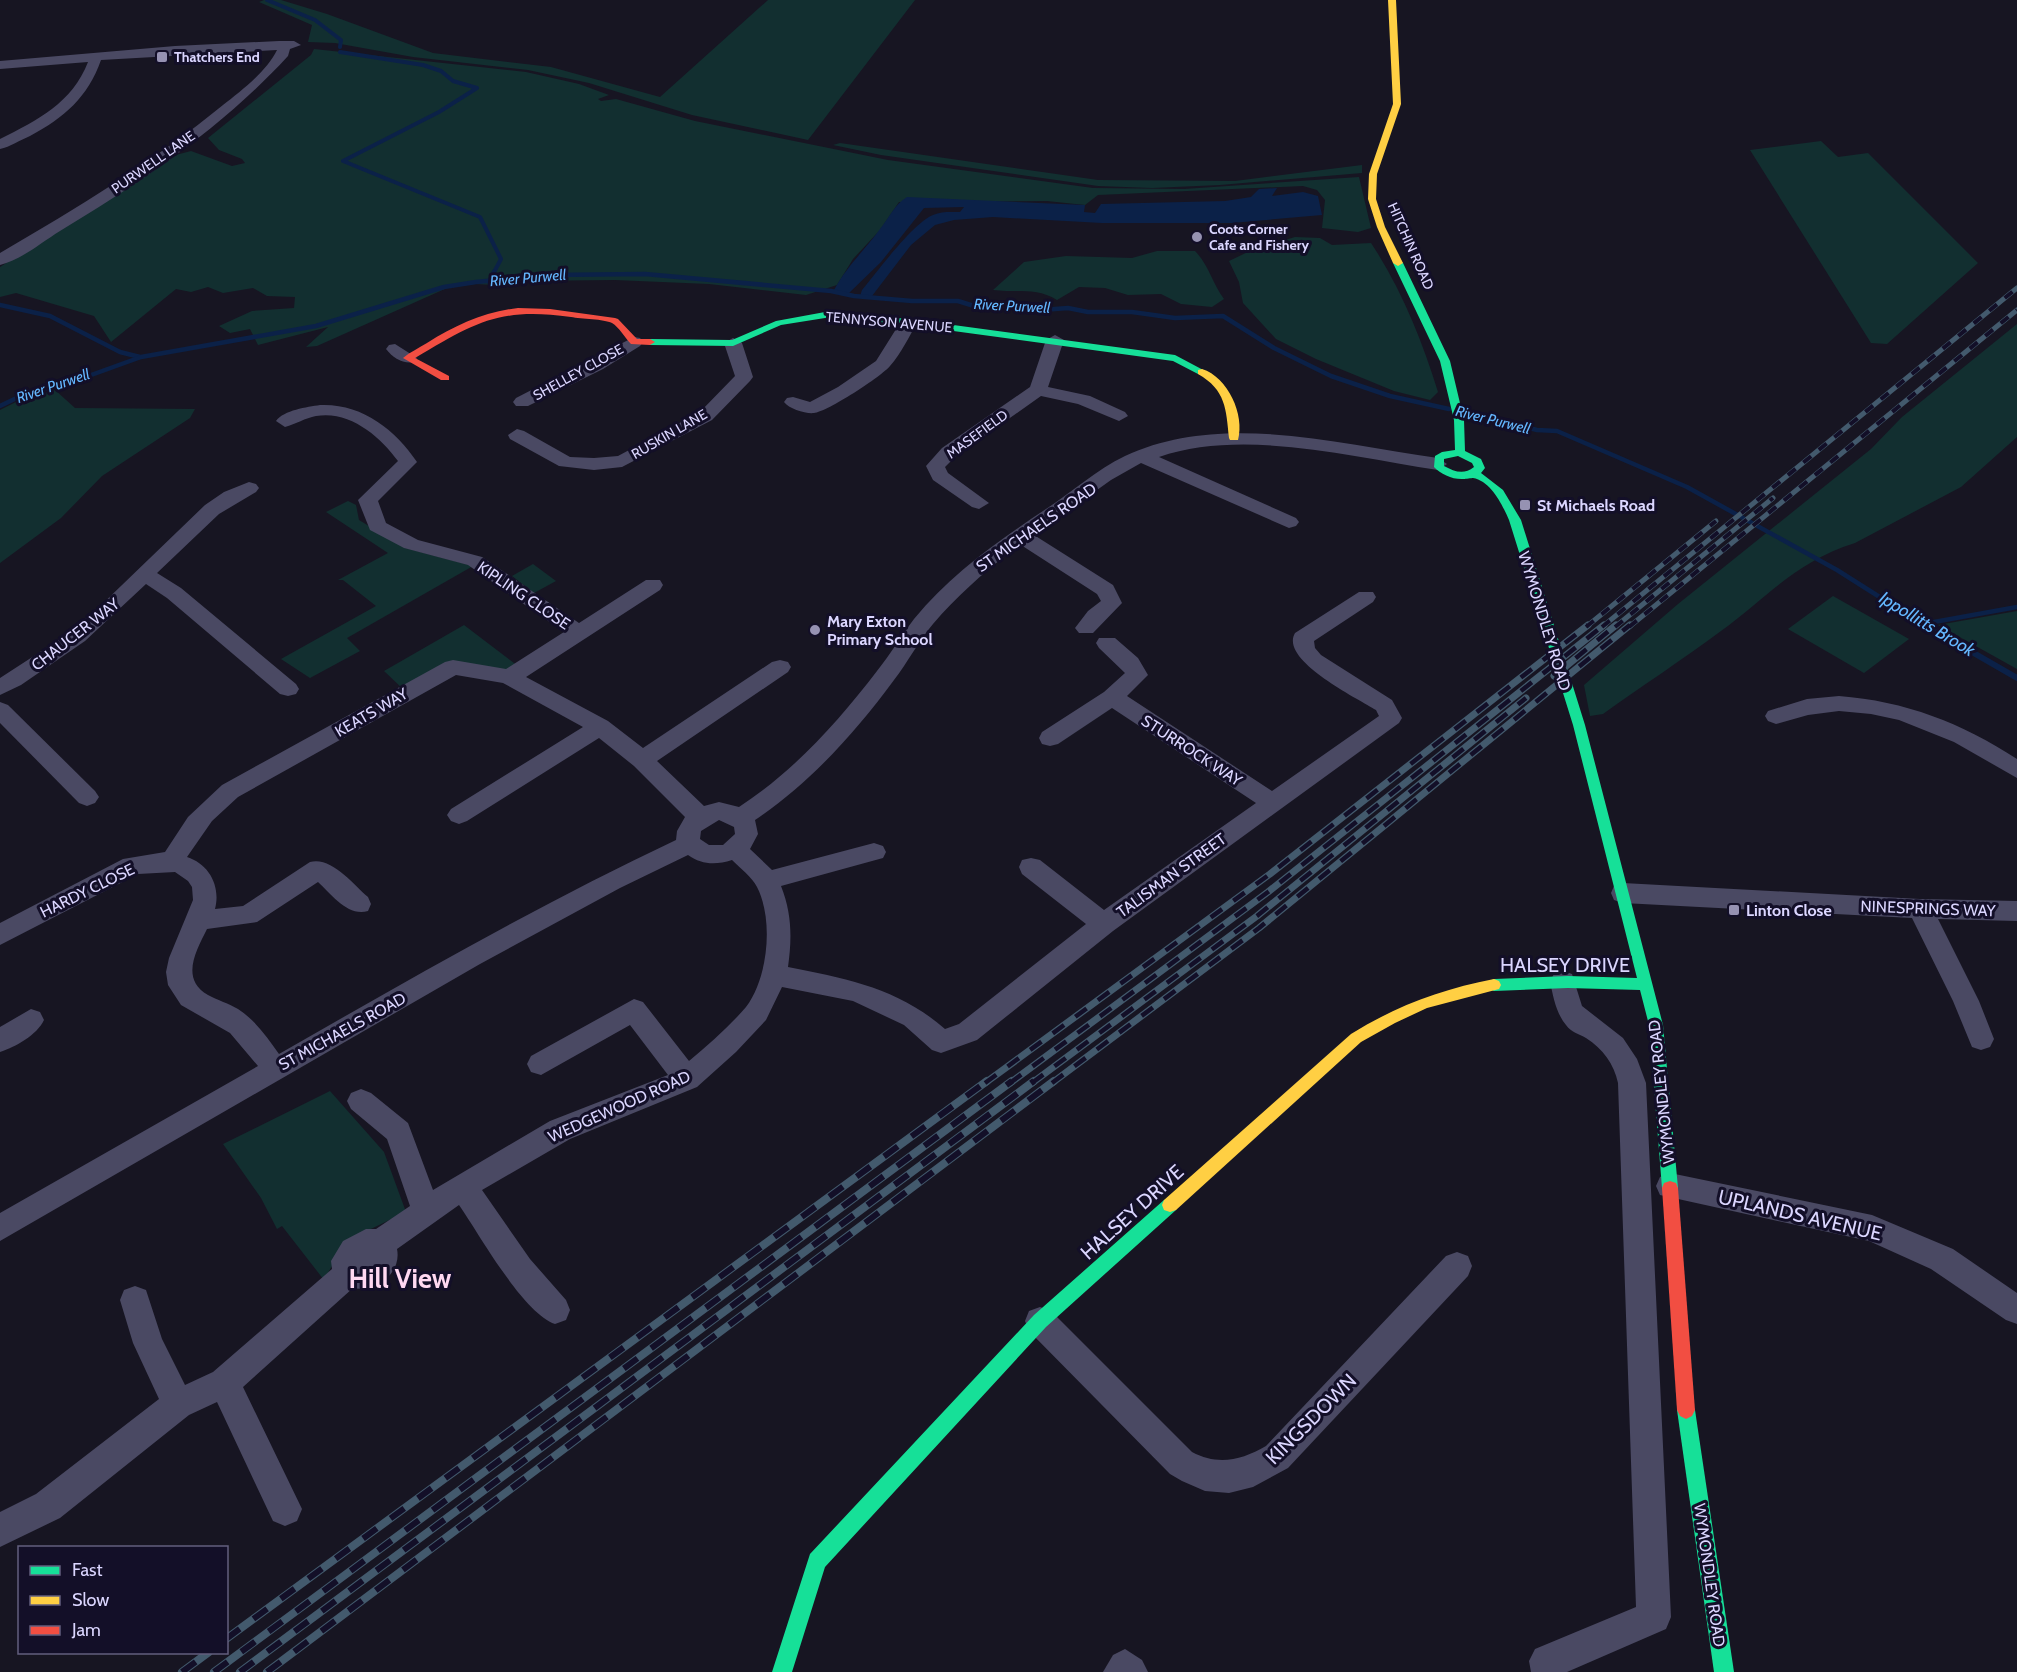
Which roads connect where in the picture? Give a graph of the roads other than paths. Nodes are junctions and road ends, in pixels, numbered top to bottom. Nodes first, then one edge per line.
1 (1392, 0) edge
2 (279, 45) junction
3 (299, 45) dead end
4 (96, 57) junction
5 (0, 65) edge
6 (0, 145) edge
7 (0, 260) edge
8 (909, 322) junction
9 (1055, 340) junction
10 (633, 342) junction
11 (733, 344) junction
12 (445, 378) dead end
13 (1038, 390) junction
14 (522, 402) dead end
15 (793, 402) dead end
16 (1119, 416) dead end
17 (285, 421) dead end
18 (517, 435) dead end
19 (1234, 438) junction
20 (1460, 453) junction
21 (1142, 456) junction
22 (1438, 464) junction
23 (1474, 474) junction
24 (249, 488) dead end
25 (979, 503) dead end
26 (1289, 522) dead end
27 (1019, 535) junction
28 (146, 574) junction
29 (653, 585) dead end
30 (1366, 597) dead end
31 (1086, 628) dead end
32 (578, 632) junction
33 (1107, 642) dead end
34 (780, 667) dead end
35 (509, 677) junction
36 (0, 688) edge
37 (288, 690) dead end
38 (1112, 697) junction
39 (0, 710) edge
40 (1776, 716) dead end
41 (600, 727) junction
42 (1050, 738) dead end
43 (642, 760) junction
44 (2017, 770) edge
45 (87, 797) dead end
46 (1273, 803) junction
47 (459, 815) dead end
48 (701, 816) junction
49 (742, 818) junction
50 (689, 844) junction
51 (736, 849) junction
52 (874, 852) dead end
53 (172, 862) junction
54 (1031, 867) dead end
55 (767, 881) junction
56 (1623, 893) junction
57 (358, 904) dead end
58 (1920, 909) junction
59 (2017, 910) edge
60 (198, 920) junction
61 (1104, 924) junction
62 (0, 935) edge
63 (774, 975) junction
64 (1563, 981) junction
65 (1646, 984) junction
66 (31, 1020) dead end
67 (1981, 1040) dead end
68 (0, 1041) edge
69 (542, 1064) dead end
70 (274, 1069) junction
71 (687, 1079) junction
72 (361, 1101) dead end
73 (463, 1186) junction
74 (1670, 1186) junction
75 (428, 1213) junction
76 (0, 1228) edge
77 (1457, 1266) dead end
78 (135, 1300) dead end
79 (555, 1310) dead end
80 (2017, 1310) edge
81 (1040, 1321) junction
82 (224, 1383) junction
83 (178, 1404) junction
84 (285, 1509) dead end
85 (0, 1530) edge
86 (782, 1672) edge
87 (1121, 1672) edge
88 (1130, 1672) edge
89 (1549, 1672) edge
90 (1724, 1672) edge

1 - 20 street, HITCHIN ROAD
2 - 3 street
2 - 4 street
2 - 7 street, PURWELL LANE
4 - 5 street
4 - 6 street
8 - 9 street, TENNYSON AVENUE
8 - 11 street, TENNYSON AVENUE
8 - 15 street
9 - 13 street
9 - 19 street, TENNYSON AVENUE
10 - 11 street, TENNYSON AVENUE
10 - 12 street
10 - 14 street, SHELLEY CLOSE
11 - 18 street, RUSKIN LANE
13 - 16 street
13 - 25 street, MASEFIELD
17 - 32 street, KIPLING CLOSE
19 - 21 street, ST MICHAELS ROAD
19 - 22 street, ST MICHAELS ROAD
20 - 22 street
20 - 23 street
21 - 26 street
21 - 27 street, ST MICHAELS ROAD
22 - 23 street
23 - 56 street, WYMONDLEY ROAD
24 - 28 street, CHAUCER WAY
27 - 31 street
27 - 49 street, ST MICHAELS ROAD
28 - 36 street, CHAUCER WAY
28 - 37 street
29 - 32 street, KIPLING CLOSE
30 - 46 street, TALISMAN STREET
32 - 35 street, KIPLING CLOSE
33 - 38 street
34 - 43 street
35 - 41 street, KEATS WAY
35 - 53 street, KEATS WAY
38 - 42 street
38 - 46 street, STURROCK WAY
39 - 45 street
40 - 44 street
41 - 43 street, KEATS WAY
41 - 47 street
43 - 48 street, KEATS WAY
46 - 61 street, TALISMAN STREET
48 - 49 street
48 - 50 street
49 - 51 street
50 - 51 street
50 - 70 street, ST MICHAELS ROAD
51 - 55 street, WEDGEWOOD ROAD
52 - 55 street
53 - 60 street
53 - 62 street, HARDY CLOSE
54 - 61 street
55 - 63 street, WEDGEWOOD ROAD
56 - 58 street, NINESPRINGS WAY
56 - 65 street, WYMONDLEY ROAD
57 - 60 street
58 - 59 street, NINESPRINGS WAY
58 - 67 street
60 - 70 street
61 - 63 street, TALISMAN STREET
63 - 71 street, WEDGEWOOD ROAD
64 - 65 street, HALSEY DRIVE
64 - 81 street, HALSEY DRIVE
64 - 89 street, WYMONDLEY ROAD
65 - 74 street, WYMONDLEY ROAD
66 - 68 street
69 - 71 street
70 - 76 street, ST MICHAELS ROAD
71 - 73 street, WEDGEWOOD ROAD
72 - 75 street
73 - 75 street, WEDGEWOOD ROAD
73 - 79 street
74 - 80 street, UPLANDS AVENUE
74 - 90 street, WYMONDLEY ROAD
75 - 82 street, WEDGEWOOD ROAD
77 - 81 street, KINGSDOWN
78 - 83 street
81 - 86 street, HALSEY DRIVE
82 - 83 street
82 - 84 street
83 - 85 street
87 - 88 street

